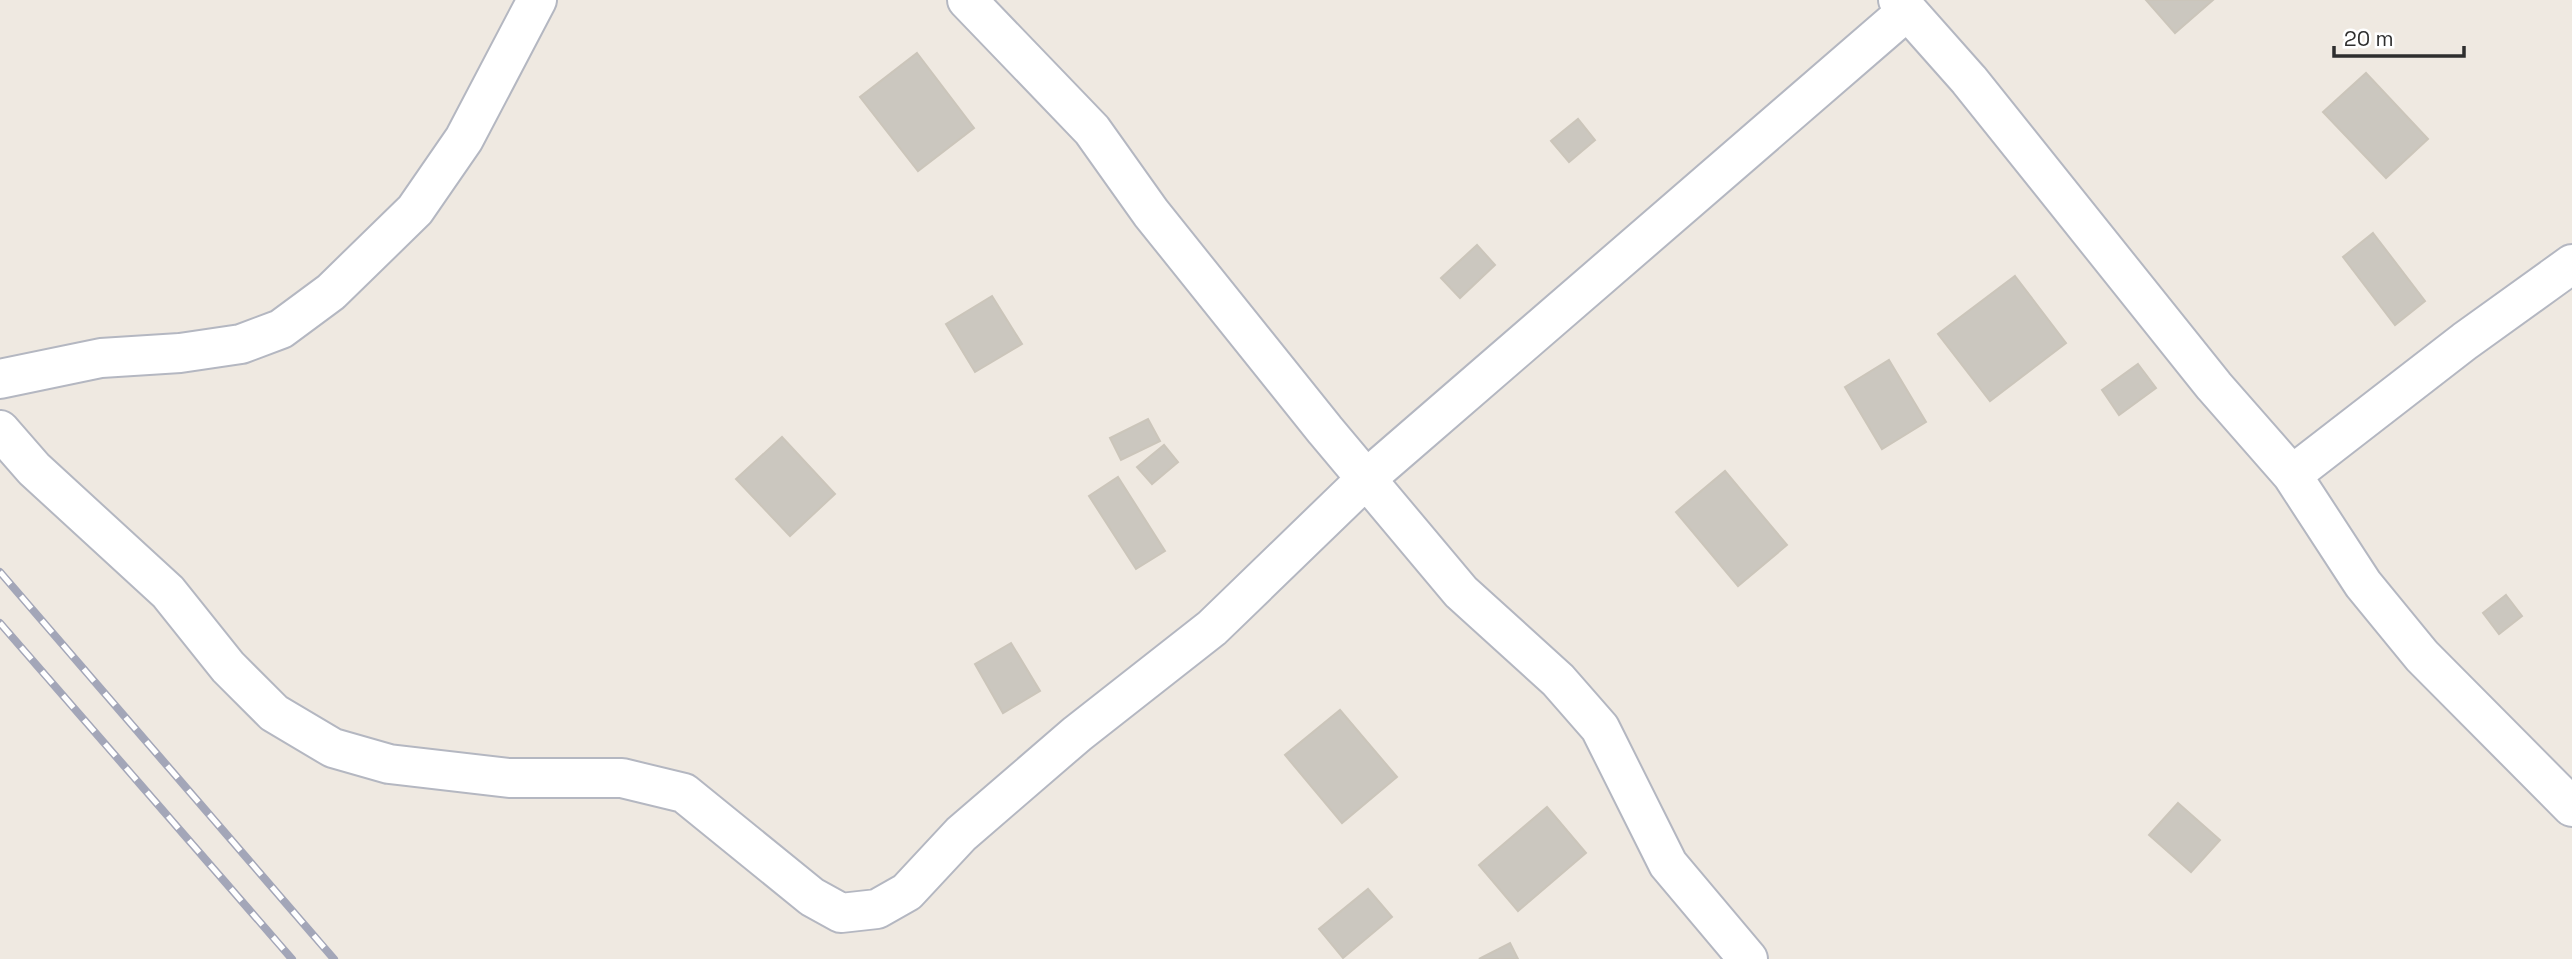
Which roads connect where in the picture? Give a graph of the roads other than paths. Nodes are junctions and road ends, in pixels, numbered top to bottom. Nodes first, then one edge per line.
1 (537, 0) edge
2 (967, 0) edge
3 (1903, 6) edge
4 (2572, 264) edge
5 (0, 379) edge
6 (0, 430) edge
7 (2291, 475) junction
8 (1366, 479) junction
9 (2572, 807) edge
10 (1748, 959) edge

1 - 5 street
2 - 8 street
3 - 7 street
3 - 8 street
4 - 7 street
6 - 8 street
7 - 9 street
8 - 10 street

